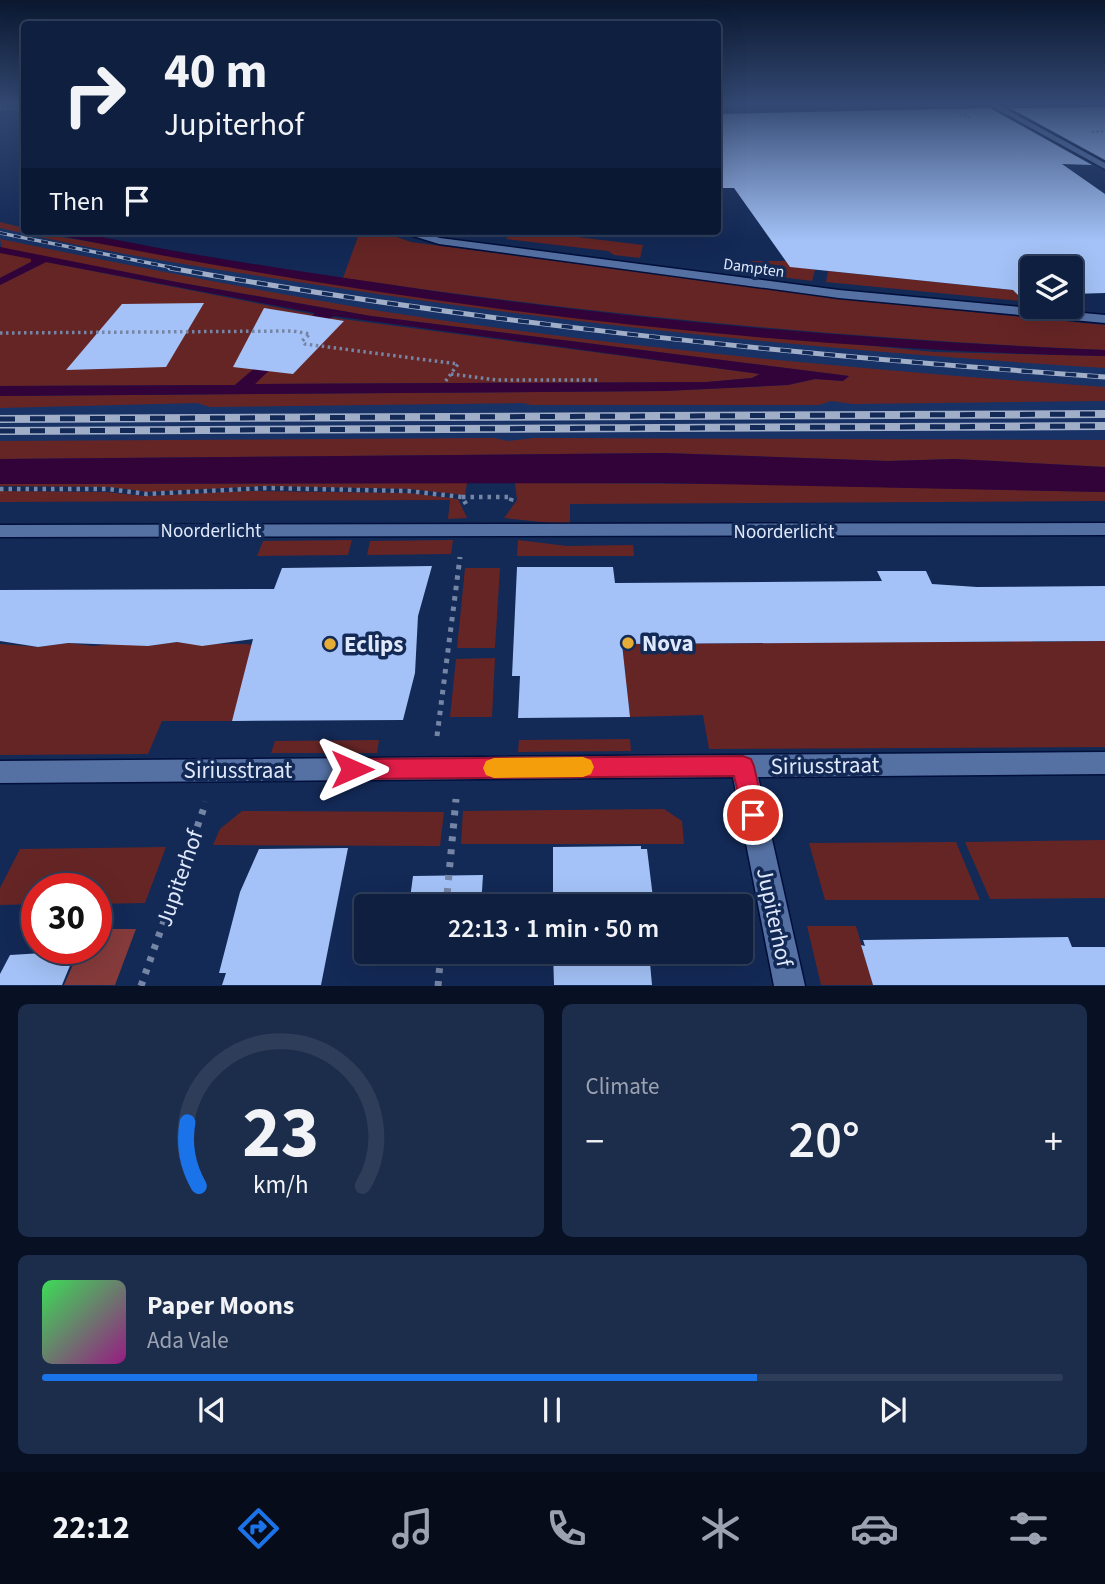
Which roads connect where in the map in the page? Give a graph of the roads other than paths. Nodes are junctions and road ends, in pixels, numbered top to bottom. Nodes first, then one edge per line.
1 (1074, 149) edge
2 (1105, 166) edge
3 (417, 235) edge
4 (1105, 319) edge
5 (1105, 529) edge
6 (0, 531) edge
7 (1105, 762) edge
8 (743, 766) junction
9 (0, 772) edge
10 (790, 985) edge

1 - 2 street
3 - 4 street, Dampten
5 - 6 street, Noorderlicht
7 - 8 street, Siriusstraat
8 - 9 street, Siriusstraat
8 - 10 street, Jupiterhof

